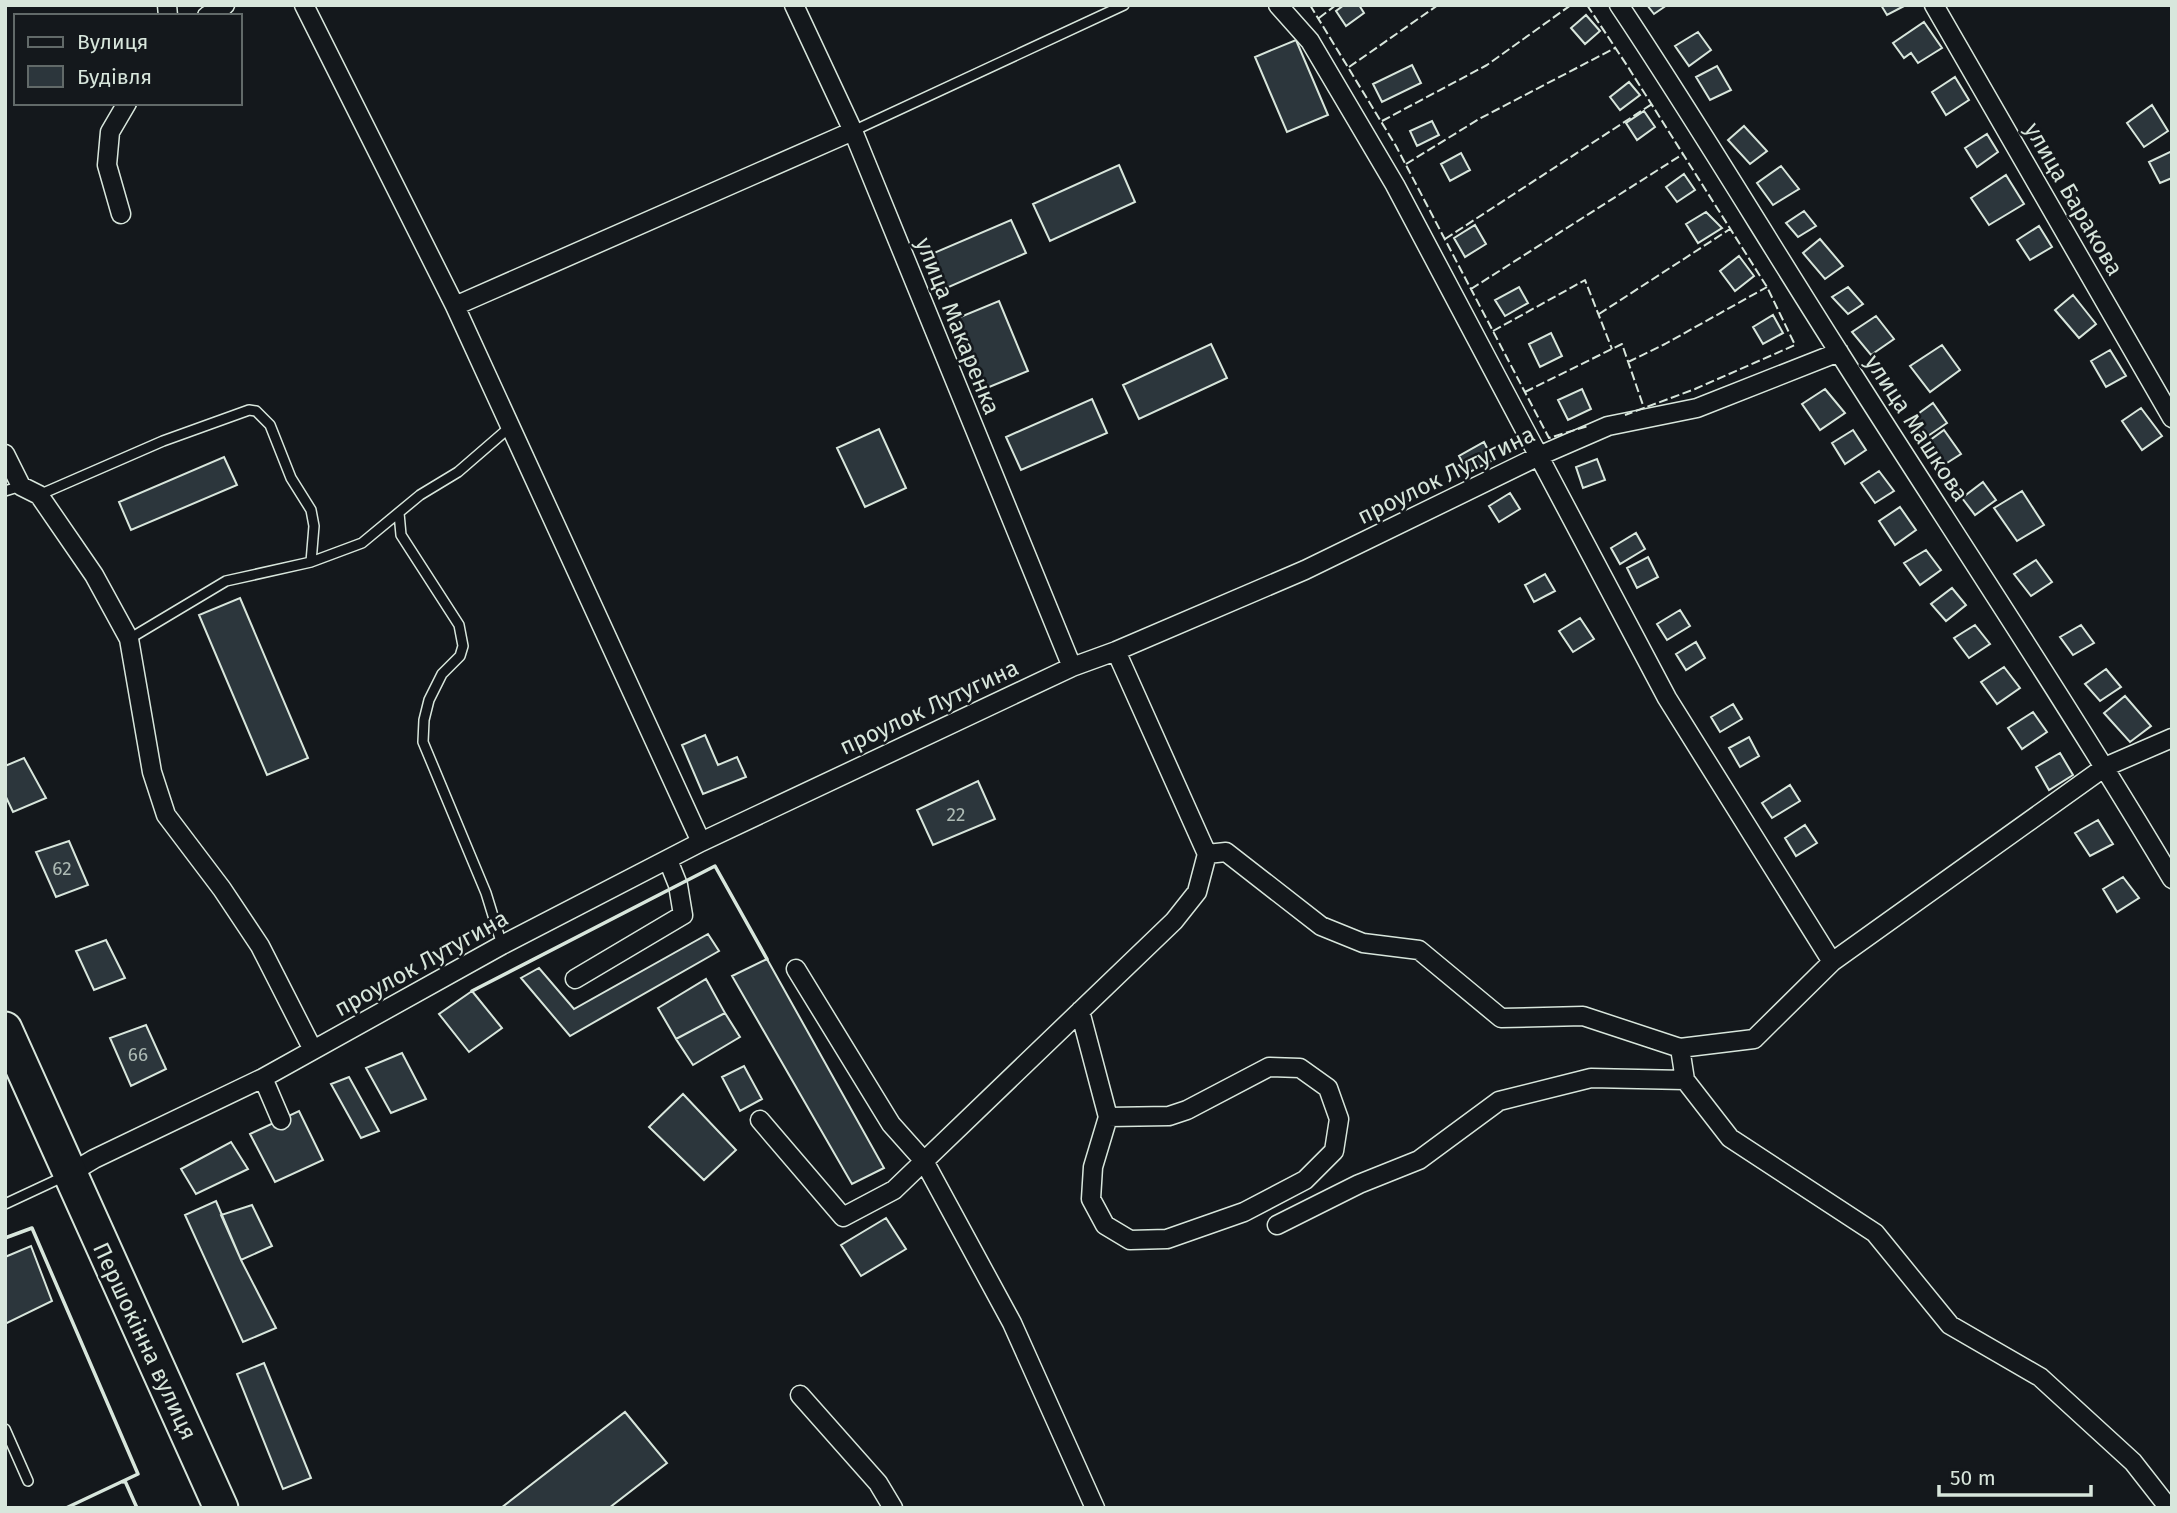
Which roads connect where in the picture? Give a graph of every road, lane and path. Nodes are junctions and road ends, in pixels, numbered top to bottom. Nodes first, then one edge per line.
1 (225, 5) edge
2 (304, 5) edge
3 (794, 5) edge
4 (1124, 5) edge
5 (1278, 5) edge
6 (1619, 5) edge
7 (1934, 5) edge
8 (209, 14) edge
9 (126, 105) edge
10 (853, 131) junction
11 (121, 214) dead end
12 (455, 306) junction
13 (1839, 352) junction
14 (2172, 418) edge
15 (510, 428) junction
16 (5, 454) edge
17 (1539, 456) junction
18 (13, 488) edge
19 (39, 495) junction
20 (399, 513) junction
21 (311, 562) junction
22 (129, 639) junction
23 (1115, 651) junction
24 (1072, 667) junction
25 (2172, 738) edge
26 (2105, 767) junction
27 (701, 842) junction
28 (1207, 854) junction
29 (668, 860) junction
30 (2172, 879) edge
31 (502, 945) junction
32 (1832, 962) junction
33 (796, 969) dead end
34 (575, 979) dead end
35 (1080, 1012) junction
36 (5, 1029) edge
37 (1681, 1048) junction
38 (313, 1050) junction
39 (263, 1078) junction
40 (1685, 1080) junction
41 (1108, 1118) junction
42 (281, 1120) dead end
43 (760, 1120) dead end
44 (924, 1161) junction
45 (69, 1174) junction
46 (5, 1203) edge
47 (1277, 1225) dead end
48 (800, 1395) dead end
49 (5, 1430) edge
50 (28, 1481) dead end
51 (221, 1508) edge
52 (893, 1508) edge
53 (1095, 1508) edge
54 (2169, 1508) edge

1 - 8 street
2 - 12 street
3 - 10 street, улица Макаренка
4 - 10 lane
5 - 17 street
6 - 13 street, улица Машкова
7 - 14 street, улица Баракова
9 - 11 street
10 - 12 street
10 - 24 street, улица Макаренка
12 - 15 street
13 - 17 street, проулок Лутугина
13 - 26 street, улица Машкова
15 - 20 lane
15 - 27 street
16 - 18 street
17 - 23 street, проулок Лутугина
17 - 32 street
18 - 19 street
19 - 21 lane
19 - 22 street
20 - 21 lane
20 - 31 lane
21 - 22 lane
22 - 38 street
23 - 24 street, проулок Лутугина
23 - 28 street
24 - 27 street, проулок Лутугина
25 - 26 street
26 - 30 street, улица Машкова
26 - 32 street
27 - 29 street, проулок Лутугина
28 - 35 street
28 - 37 street
29 - 31 street, проулок Лутугина
29 - 34 street
31 - 38 street, проулок Лутугина
32 - 37 street
33 - 44 street
35 - 41 street
35 - 44 street
36 - 45 highway, Першокінна вулиця
37 - 40 street
38 - 39 street, проулок Лутугина
39 - 42 street
39 - 45 street, проулок Лутугина
40 - 47 street
40 - 54 street
41 - 41 street
43 - 44 street
44 - 53 street
45 - 46 lane
45 - 51 highway, Першокінна вулиця
48 - 52 street
49 - 50 lane

